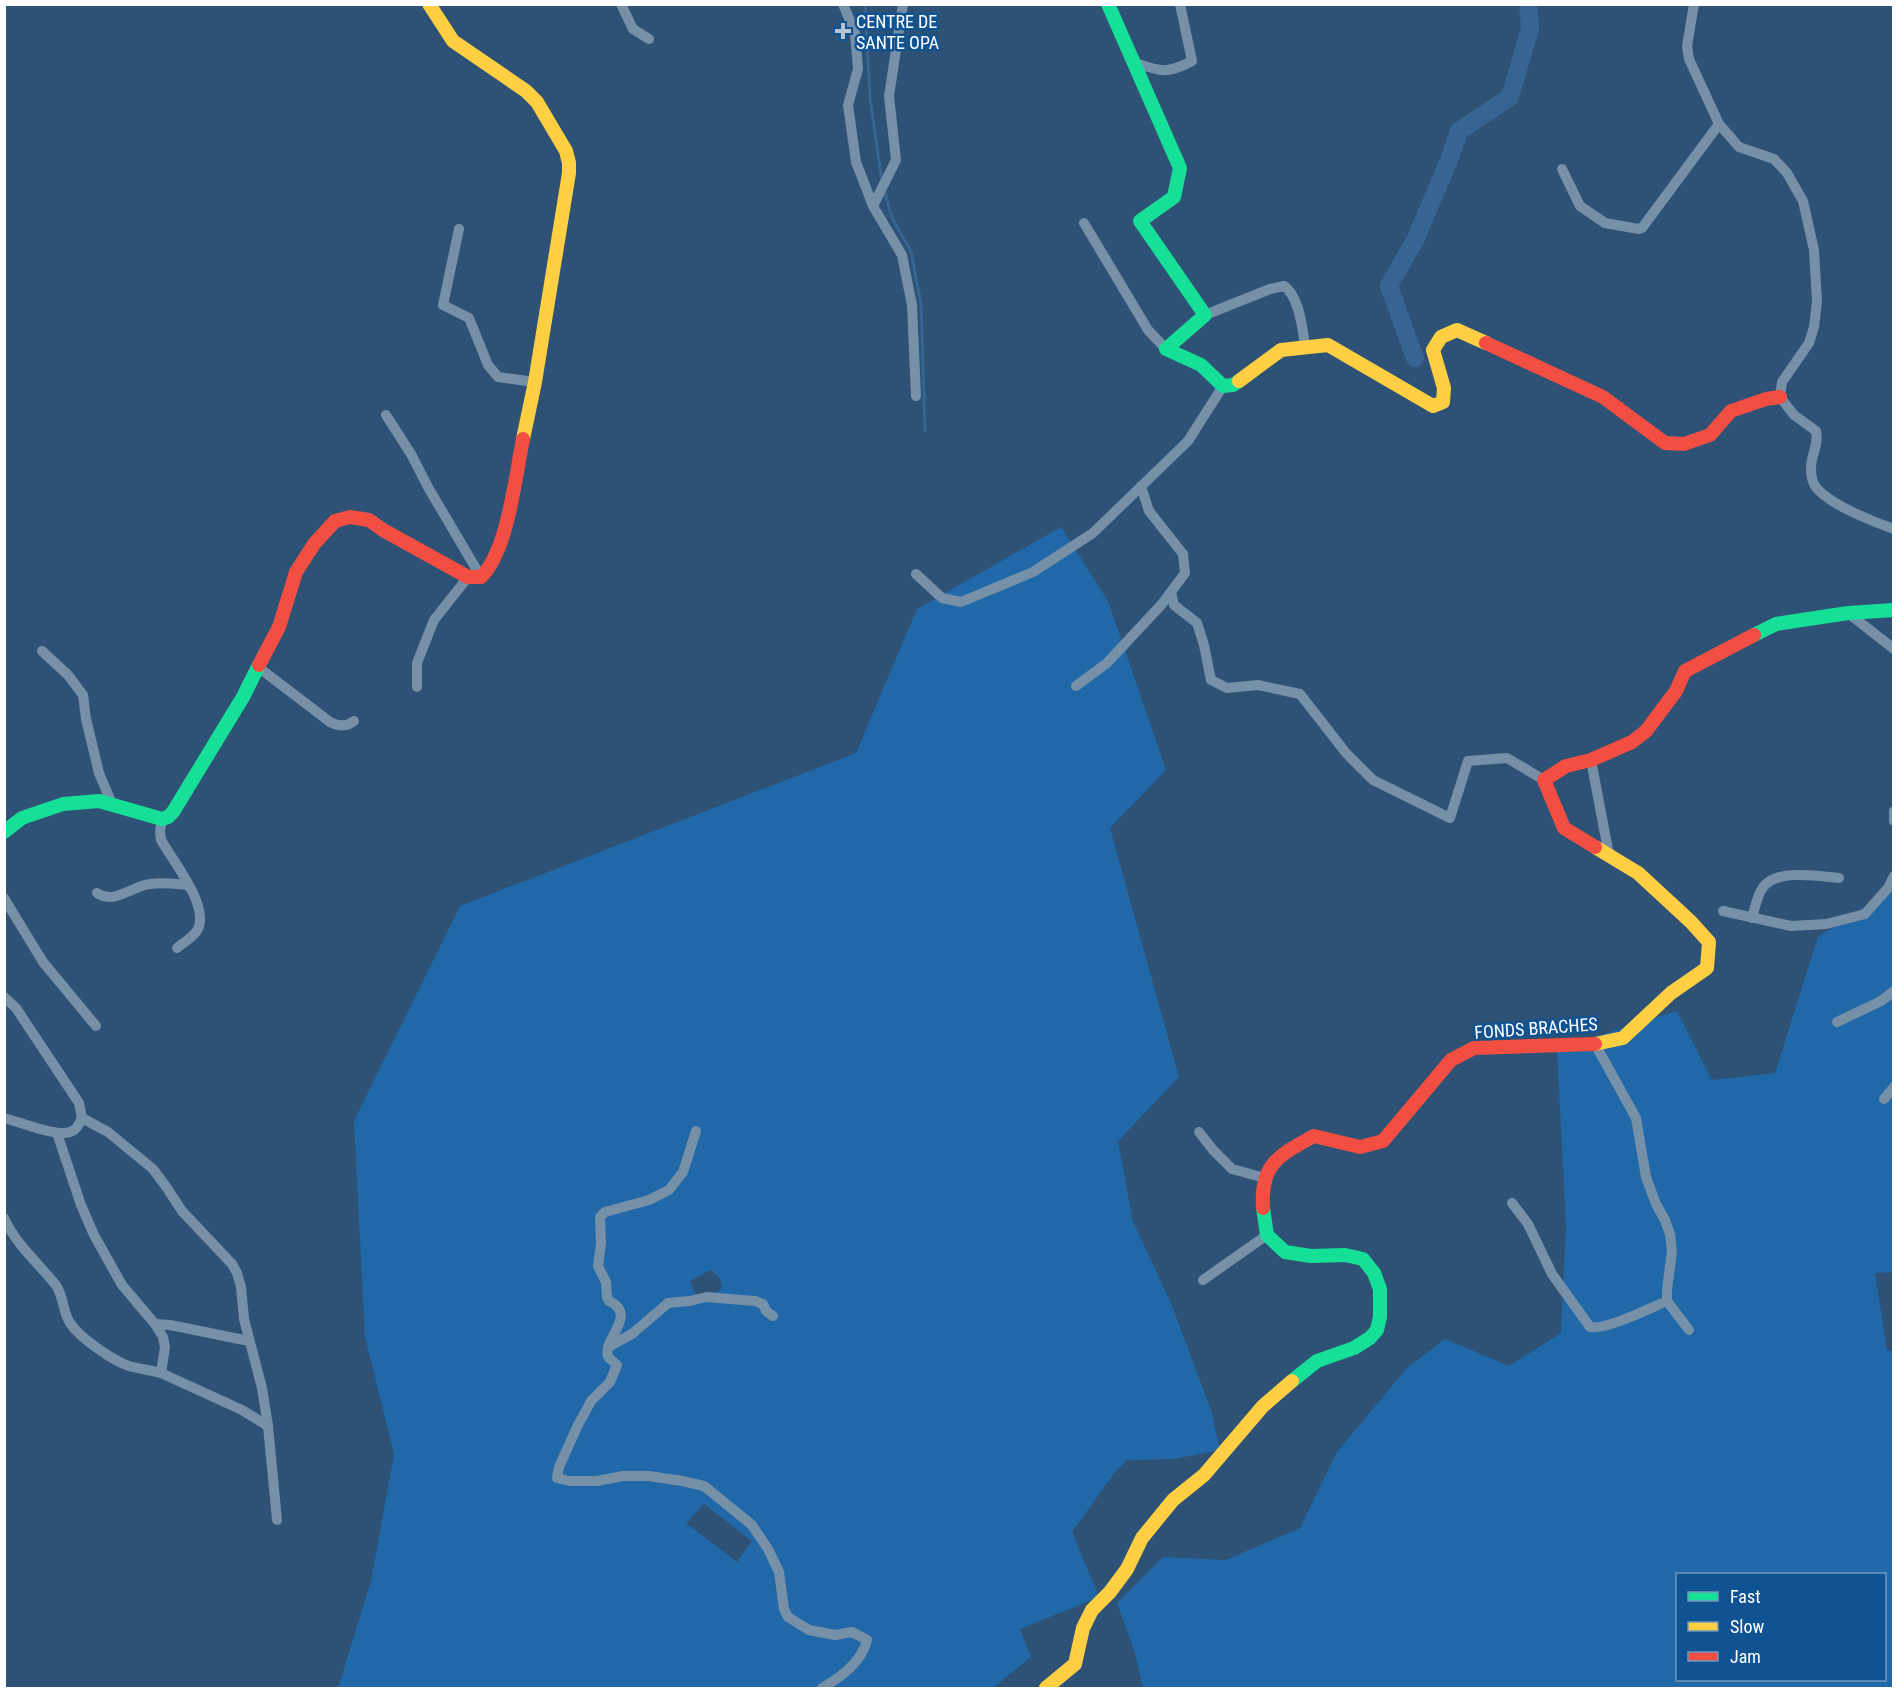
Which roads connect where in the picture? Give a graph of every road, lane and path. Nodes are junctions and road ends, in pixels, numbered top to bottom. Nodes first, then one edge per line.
1 (429, 4) edge
2 (621, 4) edge
3 (843, 4) edge
4 (903, 4) edge
5 (1108, 4) edge
6 (1180, 4) edge
7 (1694, 4) edge
8 (649, 39) dead end
9 (1133, 62) junction
10 (1719, 124) junction
11 (1562, 169) dead end
12 (873, 206) junction
13 (1084, 222) dead end
14 (459, 229) dead end
15 (1205, 315) junction
16 (1305, 347) junction
17 (1166, 349) junction
18 (535, 382) junction
19 (1223, 386) junction
20 (916, 396) dead end
21 (1780, 397) junction
22 (386, 415) dead end
23 (1141, 486) junction
24 (1893, 529) edge
25 (916, 574) dead end
26 (474, 577) junction
27 (1171, 592) junction
28 (1893, 610) edge
29 (1848, 613) junction
30 (1893, 649) edge
31 (42, 651) dead end
32 (258, 667) junction
33 (1076, 686) dead end
34 (417, 687) dead end
35 (354, 722) dead end
36 (1591, 760) junction
37 (1544, 780) junction
38 (112, 804) junction
39 (1893, 811) edge
40 (162, 819) junction
41 (1893, 821) edge
42 (4, 832) edge
43 (1608, 855) junction
44 (1893, 876) edge
45 (1839, 878) dead end
46 (188, 885) junction
47 (97, 893) dead end
48 (4, 898) edge
49 (1723, 911) dead end
50 (1752, 918) junction
51 (177, 948) dead end
52 (1893, 991) edge
53 (4, 997) edge
54 (1837, 1022) dead end
55 (96, 1026) dead end
56 (1595, 1044) junction
57 (1893, 1087) edge
58 (1884, 1099) dead end
59 (4, 1118) edge
60 (82, 1118) junction
61 (696, 1131) dead end
62 (57, 1132) junction
63 (1199, 1132) dead end
64 (1265, 1178) junction
65 (1512, 1203) dead end
66 (4, 1218) edge
67 (1267, 1235) junction
68 (1203, 1280) dead end
69 (1667, 1301) junction
70 (773, 1316) dead end
71 (155, 1324) junction
72 (1689, 1330) dead end
73 (249, 1341) junction
74 (608, 1347) junction
75 (161, 1373) junction
76 (268, 1426) junction
77 (277, 1520) dead end
78 (822, 1689) edge
79 (1046, 1689) edge

1 - 18 street
2 - 8 street
3 - 12 street
4 - 12 street
5 - 9 street
6 - 9 street
7 - 10 street
9 - 15 street
10 - 11 street
10 - 21 street
12 - 20 street
13 - 17 street
14 - 18 street
15 - 16 street
15 - 17 street
16 - 19 street
16 - 21 street
17 - 19 street
18 - 26 street
19 - 23 street
21 - 24 street
22 - 26 street
23 - 25 street
23 - 27 street
26 - 32 street
26 - 34 street
27 - 33 street
27 - 37 street
28 - 29 street
29 - 30 street
29 - 36 street
31 - 38 street
32 - 35 street
32 - 40 street
36 - 37 street
36 - 43 street
37 - 43 street, FONDS BRACHES
38 - 40 street
38 - 42 street
39 - 41 street
40 - 46 street
43 - 56 street, FONDS BRACHES
44 - 50 street
45 - 50 street
46 - 47 street
46 - 51 street
48 - 55 street
49 - 50 street
52 - 54 street
53 - 60 street
56 - 64 street, FONDS BRACHES
56 - 69 street
57 - 58 street
59 - 62 street
60 - 62 street
60 - 73 street
61 - 74 street
62 - 71 street
63 - 64 street
64 - 67 street
65 - 69 street
66 - 75 street
67 - 68 street
67 - 79 street
69 - 72 street
70 - 74 street
71 - 73 street
71 - 75 street
73 - 76 street
74 - 78 street
75 - 76 street
76 - 77 street

